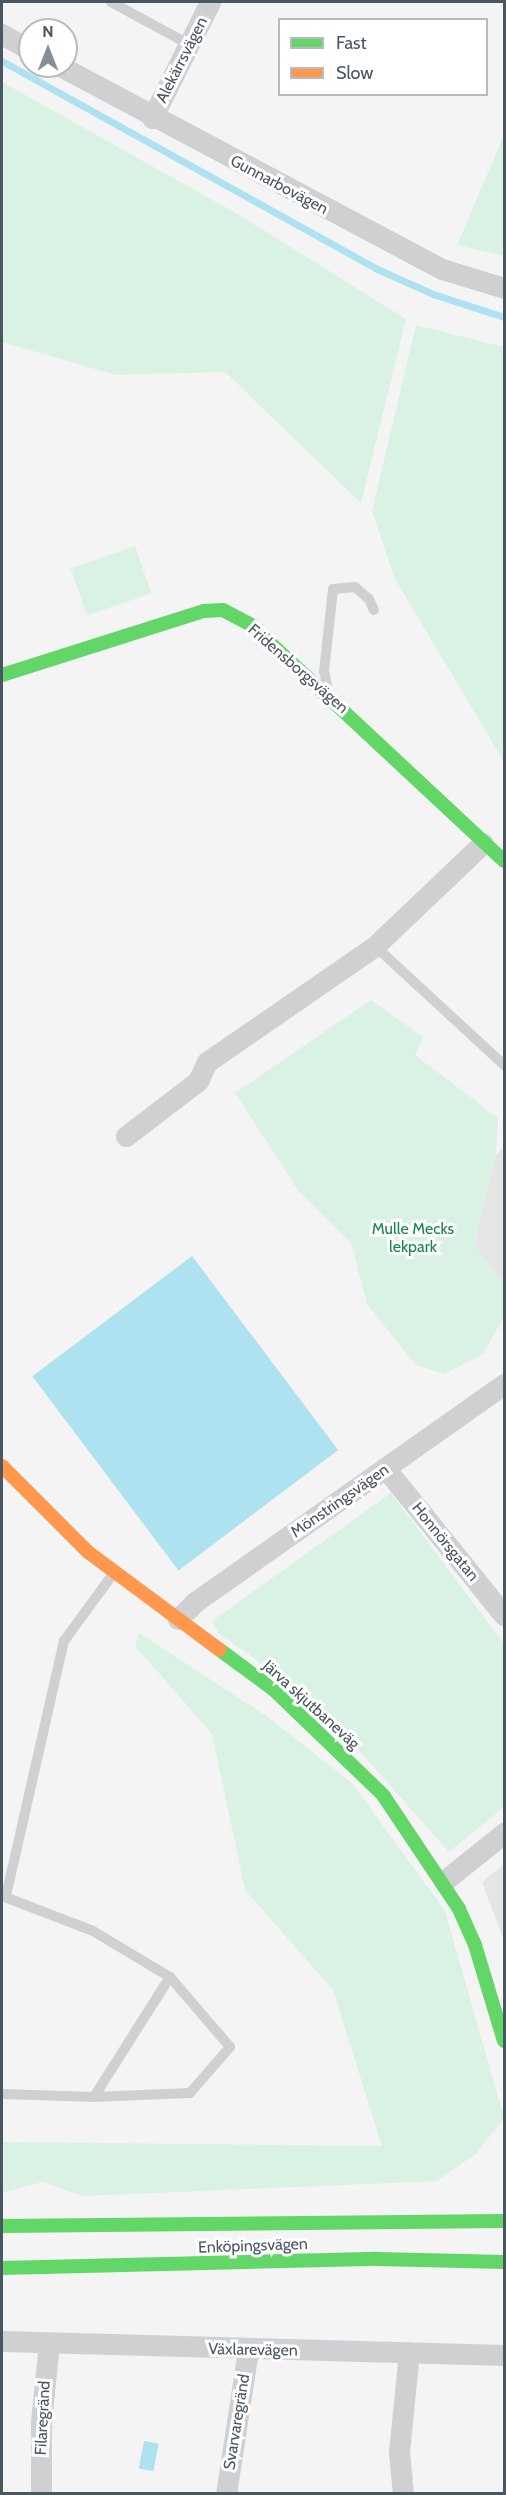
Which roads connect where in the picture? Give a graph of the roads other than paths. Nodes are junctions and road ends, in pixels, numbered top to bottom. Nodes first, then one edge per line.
1 (111, 2) edge
2 (210, 2) edge
3 (2, 34) edge
4 (181, 40) dead end
5 (18, 43) edge
6 (78, 76) edge
7 (152, 118) junction
8 (504, 288) edge
9 (375, 610) dead end
10 (2, 675) edge
11 (328, 695) junction
12 (483, 843) junction
13 (504, 861) edge
14 (375, 946) junction
15 (504, 1065) edge
16 (126, 1136) dead end
17 (504, 1384) edge
18 (2, 1466) edge
19 (386, 1469) junction
20 (115, 1572) junction
21 (504, 1615) edge
22 (178, 1619) junction
23 (504, 1833) edge
24 (444, 1881) junction
25 (4, 1896) edge
26 (170, 1977) junction
27 (504, 2041) edge
28 (2, 2094) edge
29 (94, 2097) junction
30 (504, 2221) edge
31 (2, 2226) edge
32 (498, 2249) dead end
33 (486, 2260) junction
34 (504, 2262) edge
35 (2, 2268) edge
36 (2, 2341) edge
37 (49, 2343) junction
38 (248, 2350) junction
39 (409, 2352) junction
40 (504, 2355) edge
41 (41, 2493) edge
42 (226, 2493) edge
43 (403, 2493) edge

1 - 4 lane
2 - 7 street, Alekärrsvägen
3 - 5 street
6 - 7 street, Gunnarbovägen
7 - 8 street, Gunnarbovägen
9 - 11 lane
10 - 11 street, Fridensborgsvägen
11 - 12 street, Fridensborgsvägen
12 - 13 street, Fridensborgsvägen
12 - 14 street
14 - 15 lane
14 - 16 street
17 - 19 street, Mönstringsvägen
18 - 20 street, Järva skjutbaneväg
19 - 21 street, Honnörsgatan
19 - 22 street, Mönstringsvägen
20 - 22 street, Järva skjutbaneväg
20 - 25 lane
22 - 24 street, Järva skjutbaneväg
23 - 24 street
24 - 27 street, Järva skjutbaneväg
25 - 26 lane
26 - 29 lane
26 - 29 lane
28 - 29 lane
30 - 31 street, Enköpingsvägen
32 - 33 street
33 - 34 street, Enköpingsvägen
33 - 35 street, Enköpingsvägen
36 - 37 street, Växlarevägen
37 - 38 street, Växlarevägen
37 - 41 street, Filaregränd
38 - 39 street, Växlarevägen
38 - 42 street, Svarvaregränd
39 - 40 street, Växlarevägen
39 - 43 street

